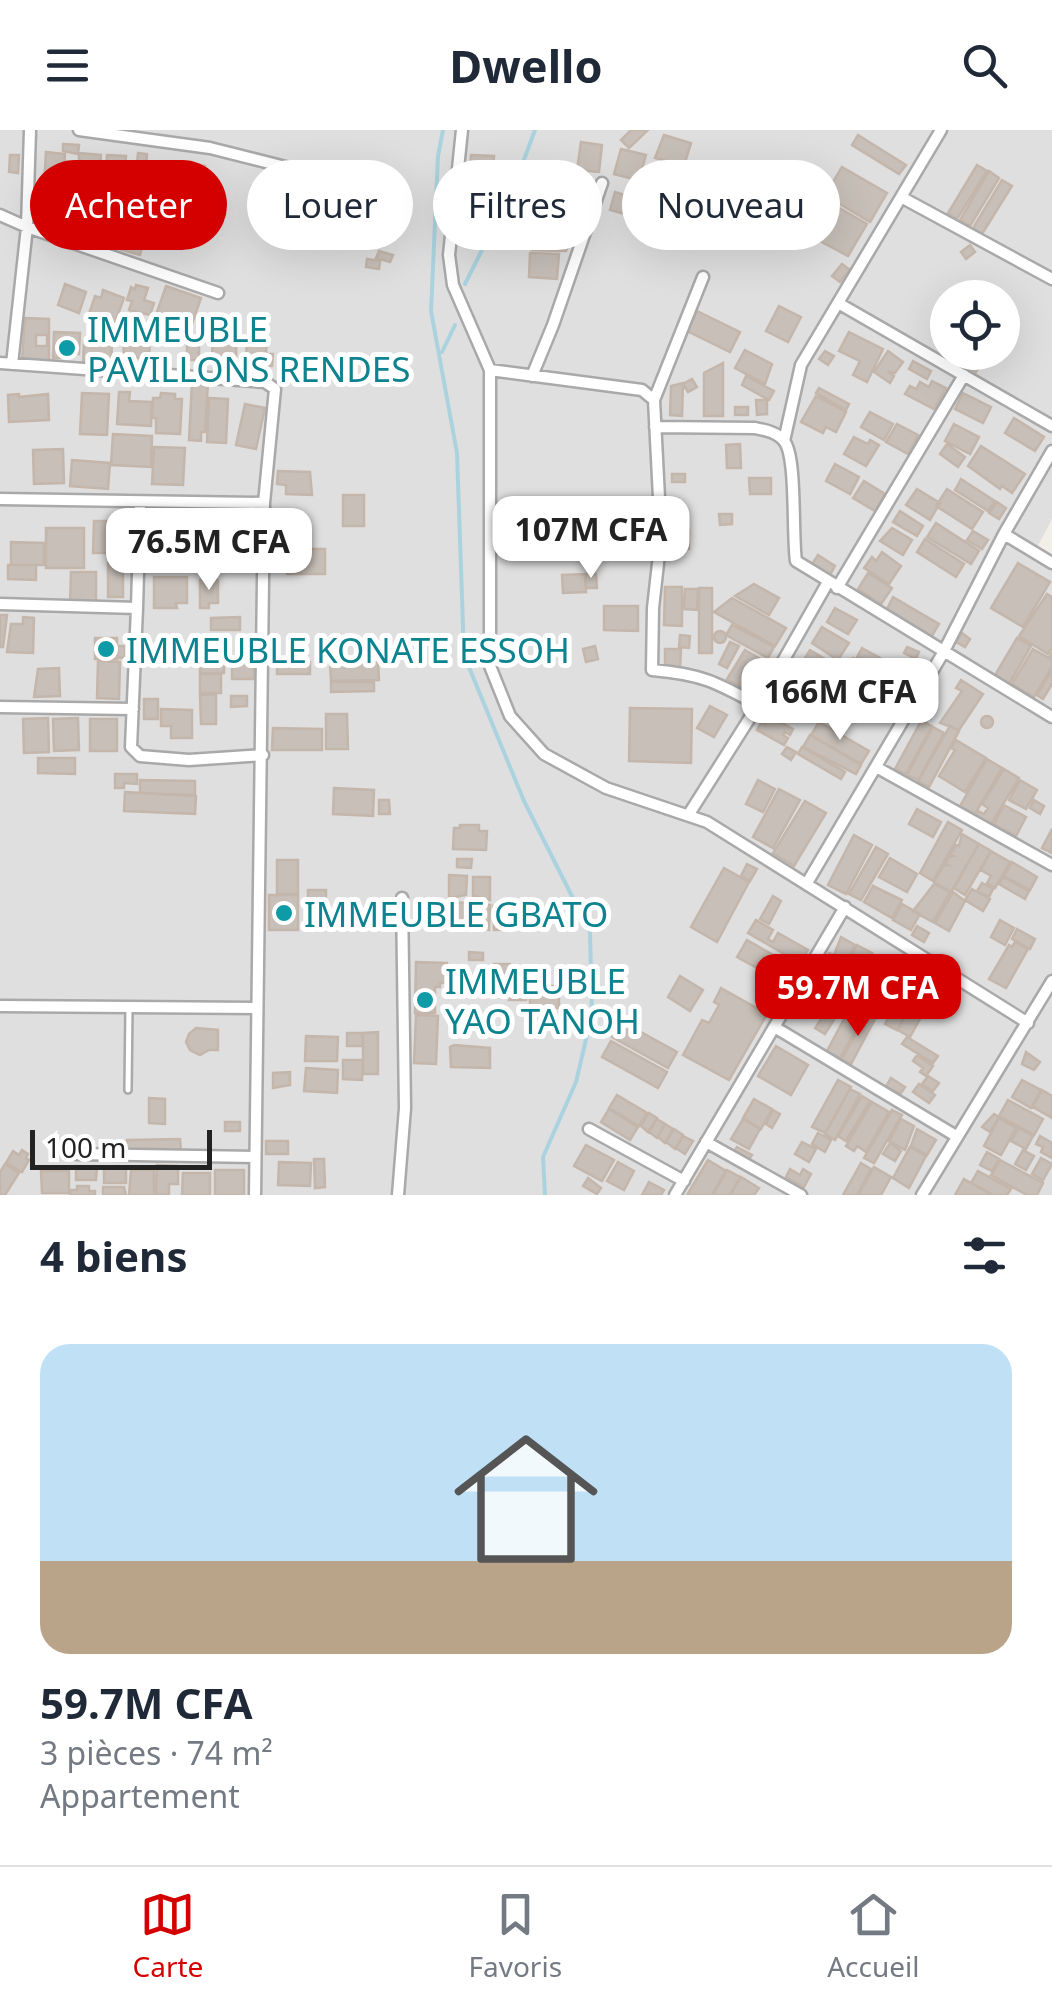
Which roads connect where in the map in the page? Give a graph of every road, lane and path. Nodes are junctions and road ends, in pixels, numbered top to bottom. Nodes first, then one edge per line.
1 (30, 130) edge
2 (79, 130) edge
3 (462, 130) edge
4 (941, 130) edge
5 (258, 160) edge
6 (901, 197) junction
7 (0, 215) edge
8 (27, 228) junction
9 (579, 250) edge
10 (703, 277) dead end
11 (1052, 279) edge
12 (218, 293) dead end
13 (838, 303) junction
14 (6, 363) edge
15 (490, 370) junction
16 (532, 376) junction
17 (964, 376) junction
18 (654, 400) junction
19 (655, 426) junction
20 (1052, 426) edge
21 (784, 441) junction
22 (1052, 451) edge
23 (0, 499) edge
24 (140, 502) junction
25 (264, 503) junction
26 (1004, 534) junction
27 (1052, 562) edge
28 (832, 585) junction
29 (0, 604) edge
30 (137, 608) junction
31 (943, 653) junction
32 (758, 705) junction
33 (0, 707) edge
34 (133, 709) junction
35 (1052, 717) edge
36 (262, 755) junction
37 (876, 767) junction
38 (689, 814) junction
39 (1052, 865) edge
40 (807, 883) junction
41 (402, 898) dead end
42 (845, 906) junction
43 (1052, 982) edge
44 (0, 1006) edge
45 (129, 1007) junction
46 (257, 1008) junction
47 (1028, 1023) junction
48 (776, 1028) junction
49 (128, 1090) dead end
50 (589, 1129) dead end
51 (956, 1136) junction
52 (706, 1142) junction
53 (77, 1154) dead end
54 (255, 1157) junction
55 (684, 1181) junction
56 (255, 1195) edge
57 (398, 1195) edge
58 (676, 1195) edge
59 (801, 1195) edge
60 (922, 1195) edge

1 - 8 street
2 - 5 street
3 - 15 street
4 - 6 street
6 - 11 street
6 - 13 street
7 - 8 street
8 - 12 street
8 - 14 street
9 - 16 street
10 - 18 street
13 - 17 street
13 - 21 street
14 - 25 street
15 - 16 street
15 - 38 street
16 - 18 street
17 - 20 street
17 - 28 street
18 - 19 street
19 - 21 street
19 - 32 street
21 - 28 street
22 - 26 street
23 - 24 street
24 - 25 street
24 - 30 street
25 - 36 street
26 - 27 street
26 - 31 street
28 - 31 street
28 - 32 street
29 - 30 street
30 - 34 street
31 - 35 street
31 - 37 street
32 - 38 street
33 - 34 street
34 - 36 street
36 - 46 street
37 - 39 street
37 - 40 street
38 - 40 street
40 - 42 street
41 - 57 street
42 - 47 street
42 - 48 street
43 - 47 street
44 - 45 street
45 - 46 street
45 - 49 lane
46 - 54 street
47 - 51 street
48 - 51 street
48 - 52 street
50 - 55 street
51 - 60 street
52 - 55 street
52 - 59 street
53 - 54 street
54 - 56 street
55 - 58 street

